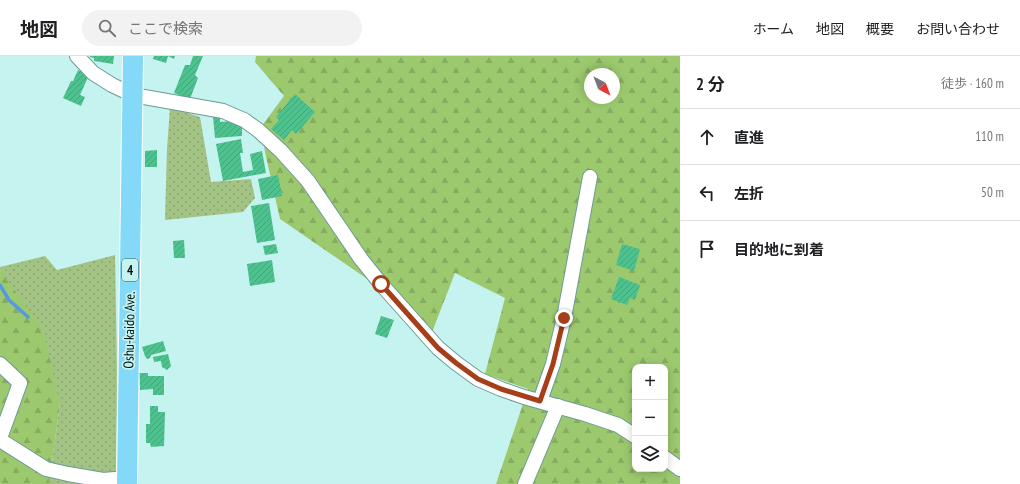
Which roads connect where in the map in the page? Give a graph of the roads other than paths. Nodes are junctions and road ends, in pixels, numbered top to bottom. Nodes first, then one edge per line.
1 (77, 56) edge
2 (133, 56) edge
3 (132, 95) junction
4 (590, 177) dead end
5 (0, 364) edge
6 (540, 401) junction
7 (558, 406) junction
8 (632, 434) edge
9 (0, 439) edge
10 (668, 460) edge
11 (680, 469) edge
12 (127, 481) edge
13 (525, 484) edge

1 - 3 street
2 - 3 highway, Oshu-kaido Ave. / 4
3 - 6 street
3 - 12 highway, Oshu-kaido Ave. / 4
4 - 6 street
5 - 9 street
6 - 7 street
7 - 8 street
7 - 13 street
9 - 12 street
10 - 11 street

